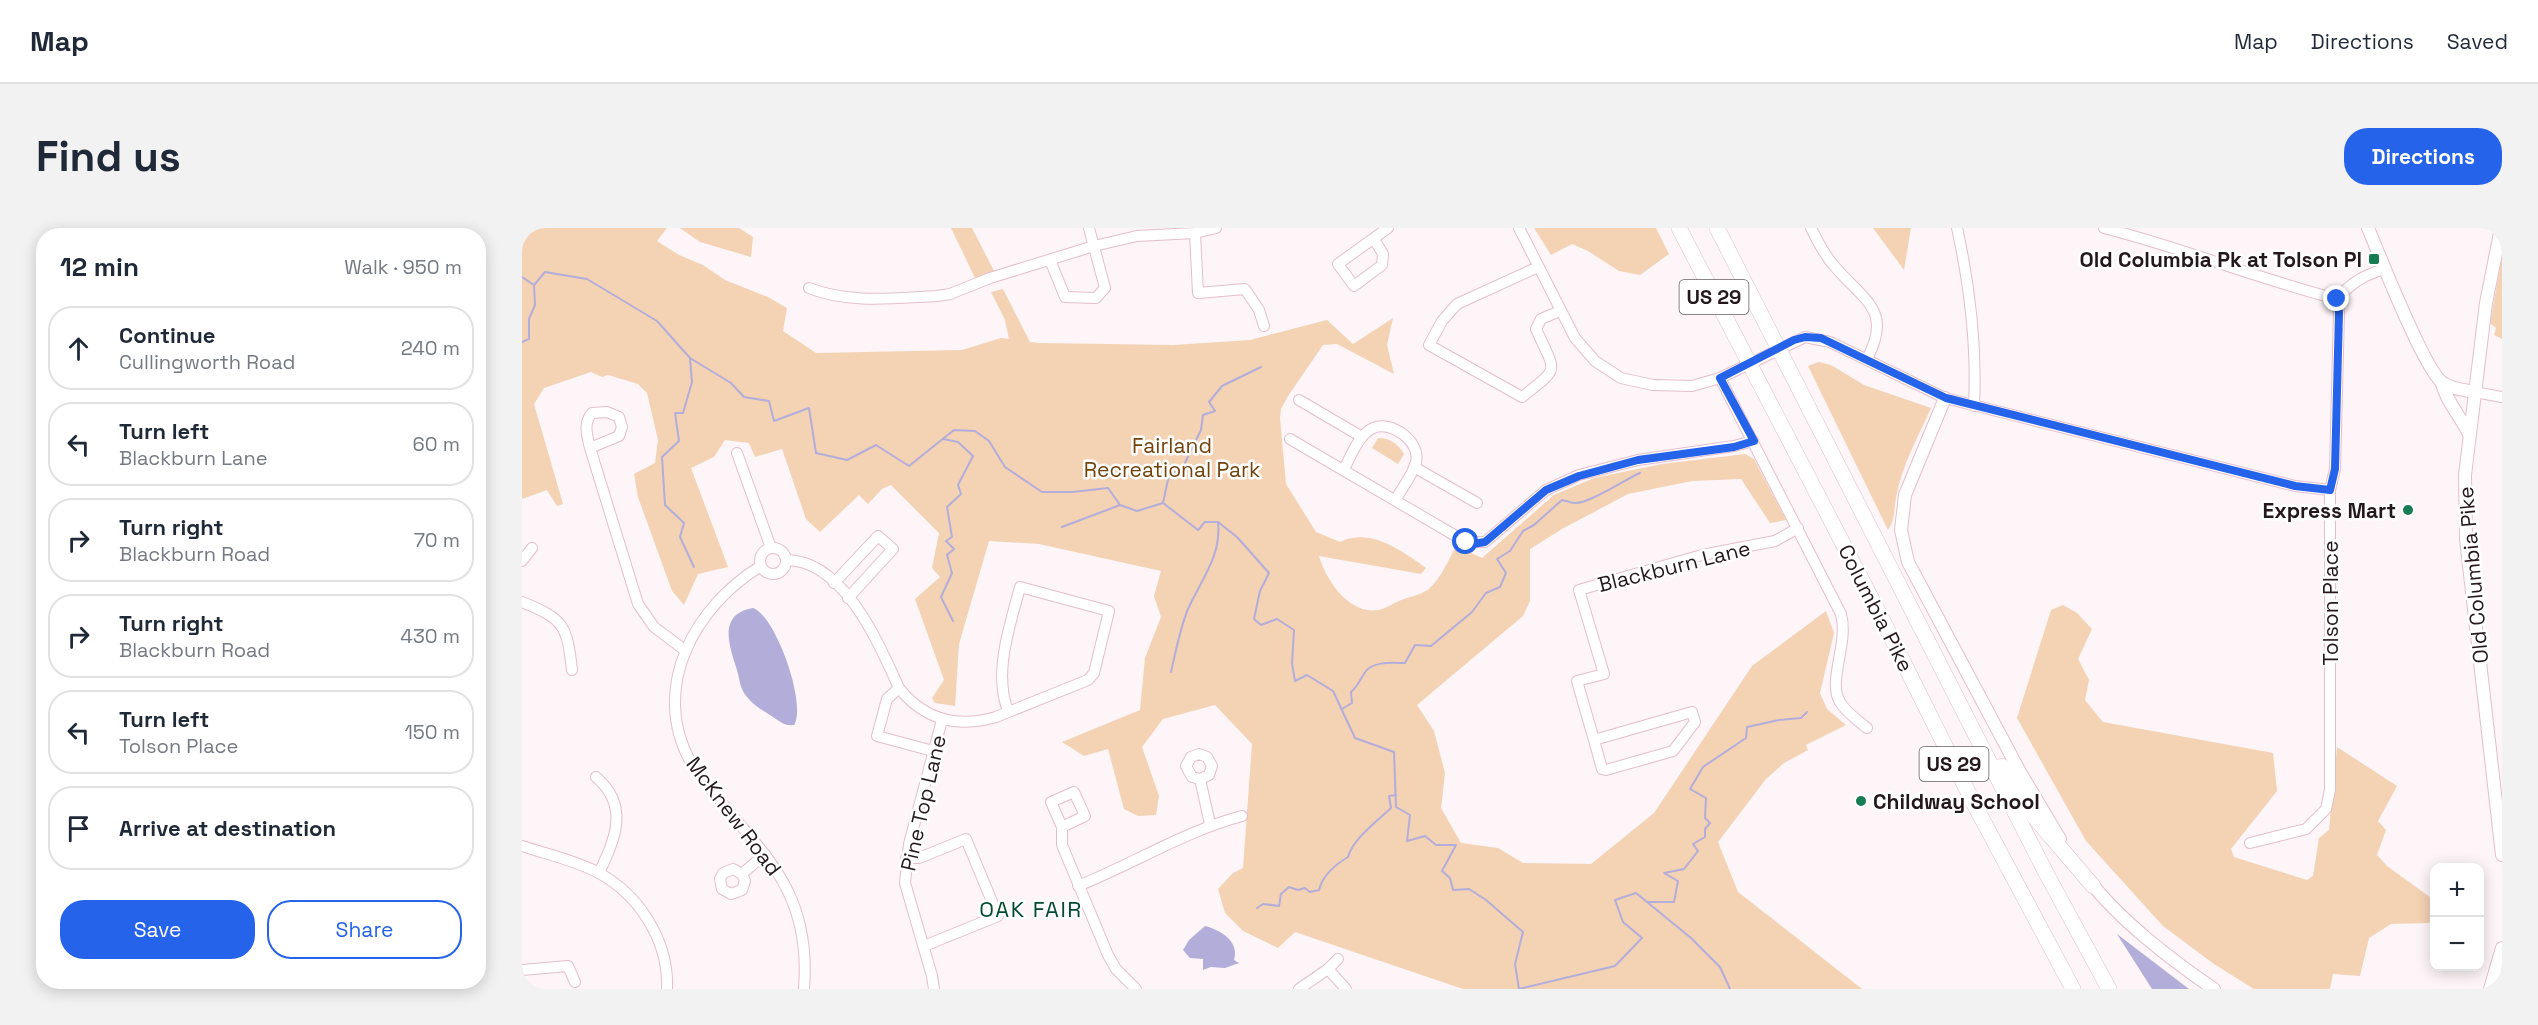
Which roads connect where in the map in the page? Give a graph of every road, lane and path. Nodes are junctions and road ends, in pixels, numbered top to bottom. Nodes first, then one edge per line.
1 (1089, 228) edge
2 (1216, 228) edge
3 (1388, 228) edge
4 (1519, 228) edge
5 (1679, 228) edge
6 (1717, 228) edge
7 (1811, 228) edge
8 (1957, 228) edge
9 (2104, 228) edge
10 (2368, 228) edge
11 (2501, 228) edge
12 (1195, 233) junction
13 (1374, 239) junction
14 (1094, 246) junction
15 (1050, 260) junction
16 (1538, 267) junction
17 (2385, 269) junction
18 (808, 288) dead end
19 (2337, 299) junction
20 (1560, 311) junction
21 (1264, 326) dead end
22 (1778, 349) junction
23 (1867, 359) junction
24 (1748, 364) junction
25 (1720, 378) junction
26 (2442, 383) junction
27 (2475, 392) junction
28 (2502, 397) edge
29 (1946, 398) junction
30 (1299, 400) dead end
31 (1974, 406) junction
32 (2469, 434) junction
33 (1362, 437) junction
34 (1290, 439) dead end
35 (1754, 441) junction
36 (590, 448) dead end
37 (737, 453) dead end
38 (1414, 467) junction
39 (1344, 469) junction
40 (2330, 490) junction
41 (1396, 499) junction
42 (1477, 503) dead end
43 (1798, 528) junction
44 (532, 548) dead end
45 (771, 548) junction
46 (786, 560) junction
47 (522, 561) edge
48 (761, 566) junction
49 (834, 583) junction
50 (848, 598) junction
51 (522, 602) edge
52 (1932, 647) junction
53 (686, 651) junction
54 (572, 670) dead end
55 (899, 688) junction
56 (1008, 711) junction
57 (942, 720) junction
58 (1867, 728) dead end
59 (1594, 740) junction
60 (933, 751) junction
61 (596, 777) dead end
62 (1200, 779) dead end
63 (1242, 816) dead end
64 (1210, 824) junction
65 (1062, 827) dead end
66 (2250, 843) dead end
67 (522, 846) edge
68 (765, 854) junction
69 (2502, 855) edge
70 (906, 858) junction
71 (599, 873) junction
72 (742, 874) dead end
73 (1078, 886) junction
74 (2093, 886) junction
75 (2046, 937) junction
76 (924, 946) junction
77 (2502, 948) edge
78 (1338, 959) dead end
79 (1328, 969) junction
80 (522, 970) edge
81 (575, 982) dead end
82 (667, 989) edge
83 (804, 989) edge
84 (934, 989) edge
85 (1136, 989) edge
86 (1299, 989) edge
87 (1346, 989) edge
88 (2065, 989) edge
89 (2073, 989) edge
90 (2109, 989) edge
91 (2214, 989) edge
92 (2490, 989) edge

1 - 14 street
2 - 12 street
3 - 13 street
4 - 16 street
5 - 24 highway, Columbia Pike / US 29
6 - 22 highway, Columbia Pike / US 29
7 - 23 street
8 - 31 street
9 - 19 street
10 - 17 main road
11 - 27 main road, Old Columbia Pike
12 - 14 street
12 - 21 street
13 - 13 street
14 - 15 street
14 - 15 street
15 - 18 street
16 - 20 street
16 - 20 street
17 - 19 street
17 - 26 main road
19 - 40 street, Tolson Place
20 - 25 street
22 - 23 street
22 - 24 street
22 - 52 highway, Columbia Pike / US 29
23 - 29 street
24 - 25 street
24 - 75 highway, Columbia Pike / US 29
25 - 35 street
26 - 27 main road
26 - 32 main road
27 - 28 street
27 - 32 main road, Old Columbia Pike
29 - 31 street
29 - 74 main road
30 - 33 street
31 - 40 street
32 - 69 main road, Old Columbia Pike
33 - 38 street
33 - 39 street
34 - 39 street
35 - 41 street
35 - 43 street
36 - 53 street
37 - 45 street
38 - 41 street
38 - 42 street
39 - 41 street
40 - 66 street, Tolson Place
43 - 58 street
43 - 59 street, Blackburn Lane
44 - 47 street
45 - 46 street
45 - 48 street
46 - 48 street
46 - 49 street
48 - 53 street, McKnew Road
49 - 50 street
49 - 50 street
50 - 55 street
51 - 54 street
52 - 74 highway
52 - 90 highway, Columbia Pike / US 29
53 - 68 street, McKnew Road
55 - 57 street
55 - 60 street
56 - 56 street
56 - 57 street
57 - 60 street, Pine Top Lane
59 - 59 street, Blackburn Lane
60 - 70 street, Pine Top Lane
61 - 71 street
62 - 64 street
63 - 64 street
64 - 73 street
65 - 73 street
67 - 71 street
68 - 72 street
68 - 83 street, McKnew Road
70 - 76 street, Pine Top Lane
70 - 76 street
71 - 82 street
73 - 85 street
74 - 91 main road
75 - 88 highway
75 - 89 highway, Columbia Pike / US 29
76 - 84 street, Pine Top Lane
77 - 92 main road
78 - 79 street
79 - 86 street
79 - 87 street
80 - 81 street

